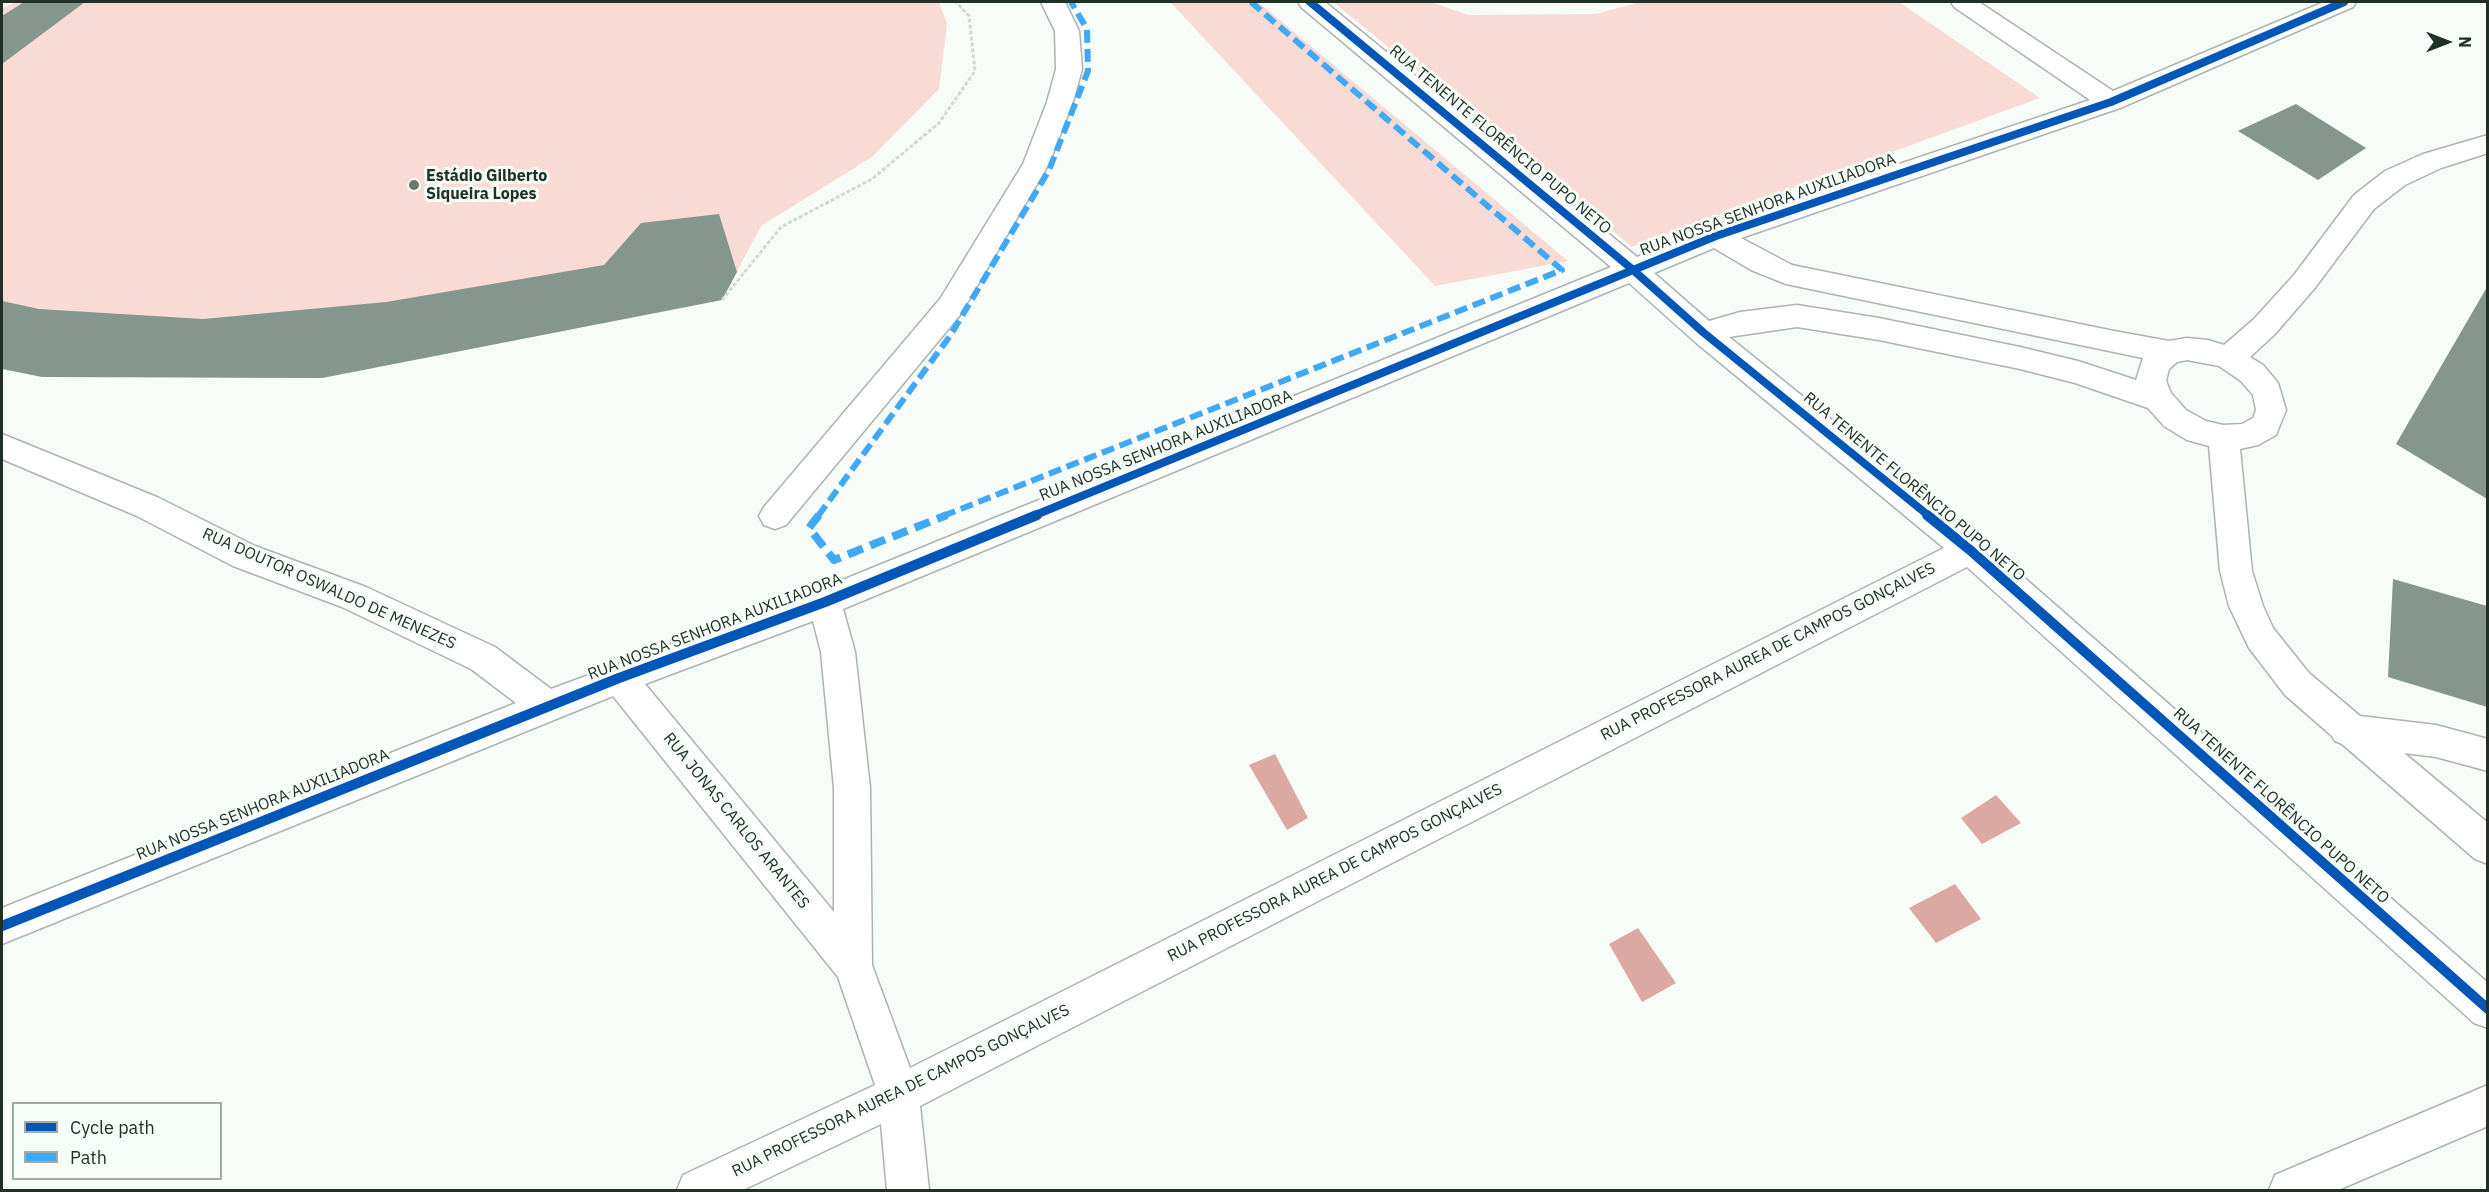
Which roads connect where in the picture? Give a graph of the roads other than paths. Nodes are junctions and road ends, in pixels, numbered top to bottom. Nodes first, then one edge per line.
1 (1053, 2) edge
2 (1310, 2) edge
3 (1963, 2) edge
4 (2344, 2) edge
5 (2111, 102) junction
6 (2487, 144) edge
7 (1716, 236) junction
8 (1632, 269) junction
9 (1704, 333) junction
10 (2169, 352) junction
11 (2229, 358) junction
12 (2159, 400) junction
13 (2223, 437) junction
14 (2, 446) edge
15 (775, 516) dead end
16 (1970, 550) junction
17 (825, 602) junction
18 (619, 678) junction
19 (548, 706) junction
20 (2348, 730) junction
21 (2487, 754) edge
22 (2487, 848) edge
23 (7, 919) edge
24 (853, 964) junction
25 (2487, 1009) edge
26 (899, 1095) junction
27 (2487, 1105) edge
28 (698, 1191) edge
29 (908, 1191) edge
30 (2290, 1191) edge

1 - 15 street
2 - 8 street, RUA TENENTE FLORÊNCIO PUPO NETO
3 - 5 street
4 - 5 street, RUA NOSSA SENHORA AUXILIADORA
5 - 7 street, RUA NOSSA SENHORA AUXILIADORA
6 - 11 street
7 - 8 street, RUA NOSSA SENHORA AUXILIADORA
7 - 10 street
8 - 9 street, RUA TENENTE FLORÊNCIO PUPO NETO
8 - 17 street, RUA NOSSA SENHORA AUXILIADORA
9 - 12 street
9 - 16 street, RUA TENENTE FLORÊNCIO PUPO NETO
10 - 11 street
10 - 12 street
11 - 13 street
12 - 13 street
13 - 20 street
14 - 19 street, RUA DOUTOR OSWALDO DE MENEZES
16 - 25 street, RUA TENENTE FLORÊNCIO PUPO NETO
16 - 26 street, RUA PROFESSORA AUREA DE CAMPOS GONÇALVES
17 - 18 street, RUA NOSSA SENHORA AUXILIADORA
17 - 24 street, RUA JONAS CARLOS ARANTES
18 - 19 street, RUA NOSSA SENHORA AUXILIADORA
18 - 24 street, RUA JONAS CARLOS ARANTES
19 - 23 street, RUA NOSSA SENHORA AUXILIADORA
20 - 21 street
20 - 22 street
24 - 26 street, RUA JONAS CARLOS ARANTES
26 - 28 street, RUA PROFESSORA AUREA DE CAMPOS GONÇALVES
26 - 29 street, RUA JONAS CARLOS ARANTES
27 - 30 street

